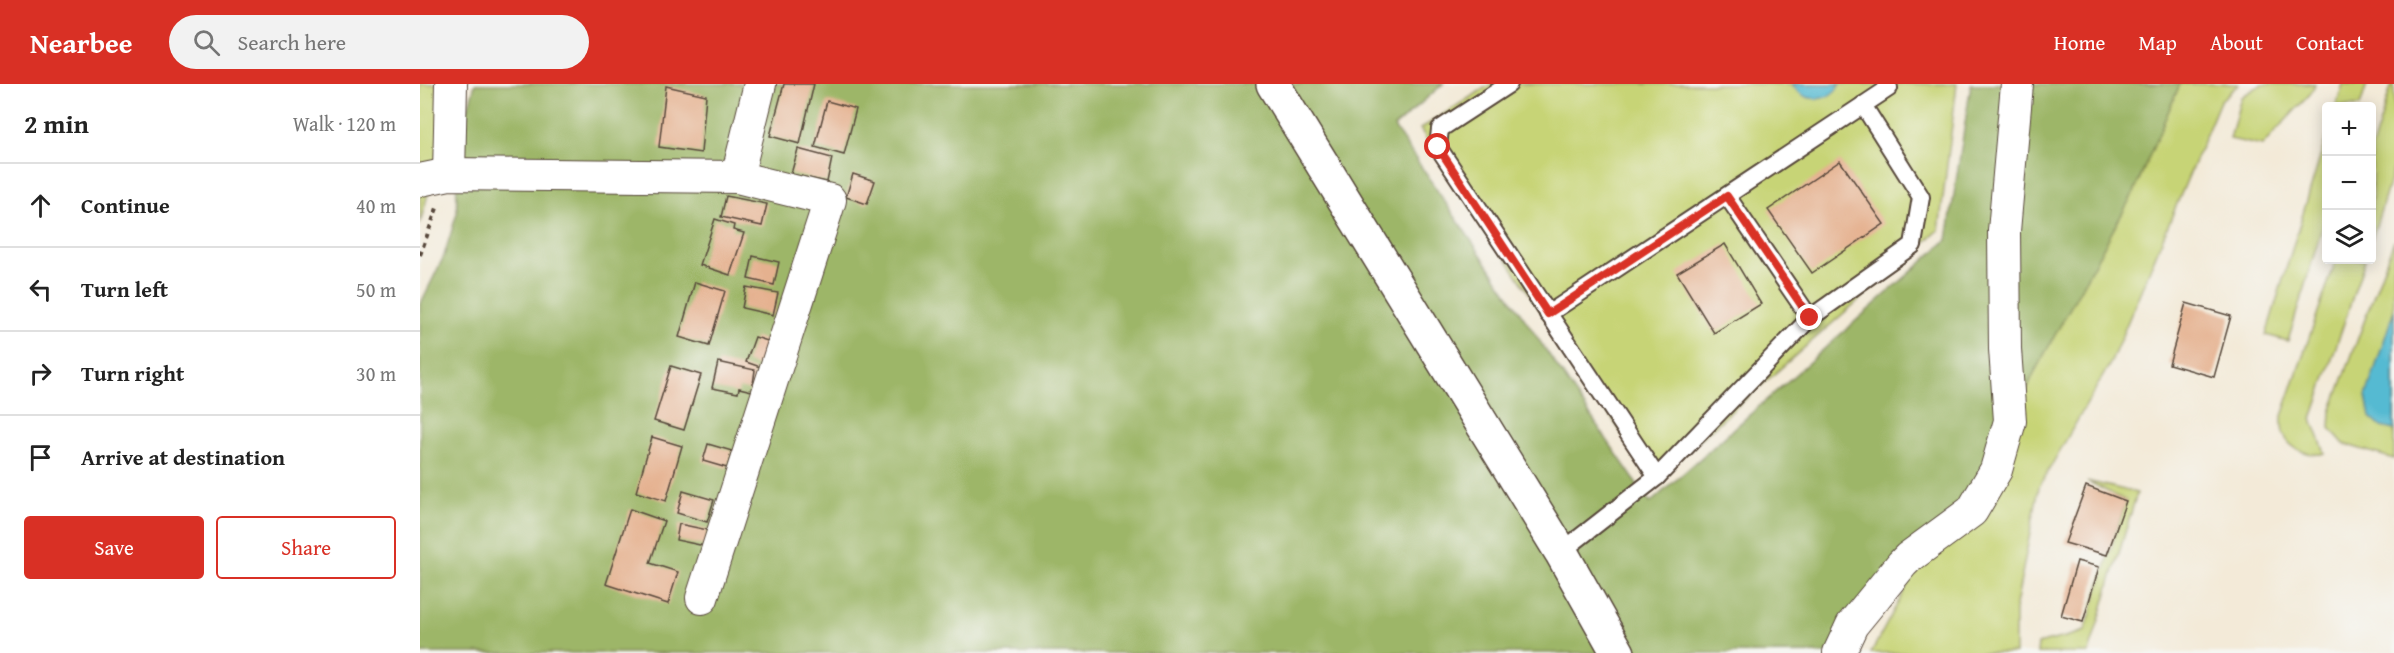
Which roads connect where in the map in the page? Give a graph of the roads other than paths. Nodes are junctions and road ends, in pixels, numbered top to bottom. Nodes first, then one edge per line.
1 (451, 84) edge
2 (760, 84) edge
3 (1273, 84) edge
4 (1509, 84) edge
5 (1886, 84) edge
6 (2017, 84) edge
7 (1863, 105) junction
8 (435, 177) edge
9 (737, 177) junction
10 (1727, 196) junction
11 (1548, 314) junction
12 (1810, 318) junction
13 (1657, 477) junction
14 (1561, 552) junction
15 (702, 598) dead end
16 (1618, 653) edge
17 (1839, 653) edge

1 - 8 street
2 - 9 street
3 - 14 street
4 - 11 lane
5 - 7 lane
6 - 17 street
7 - 10 lane
7 - 12 lane
8 - 9 street
9 - 15 street
10 - 11 lane
10 - 12 lane
11 - 13 lane
12 - 13 lane
13 - 14 lane
14 - 16 street

